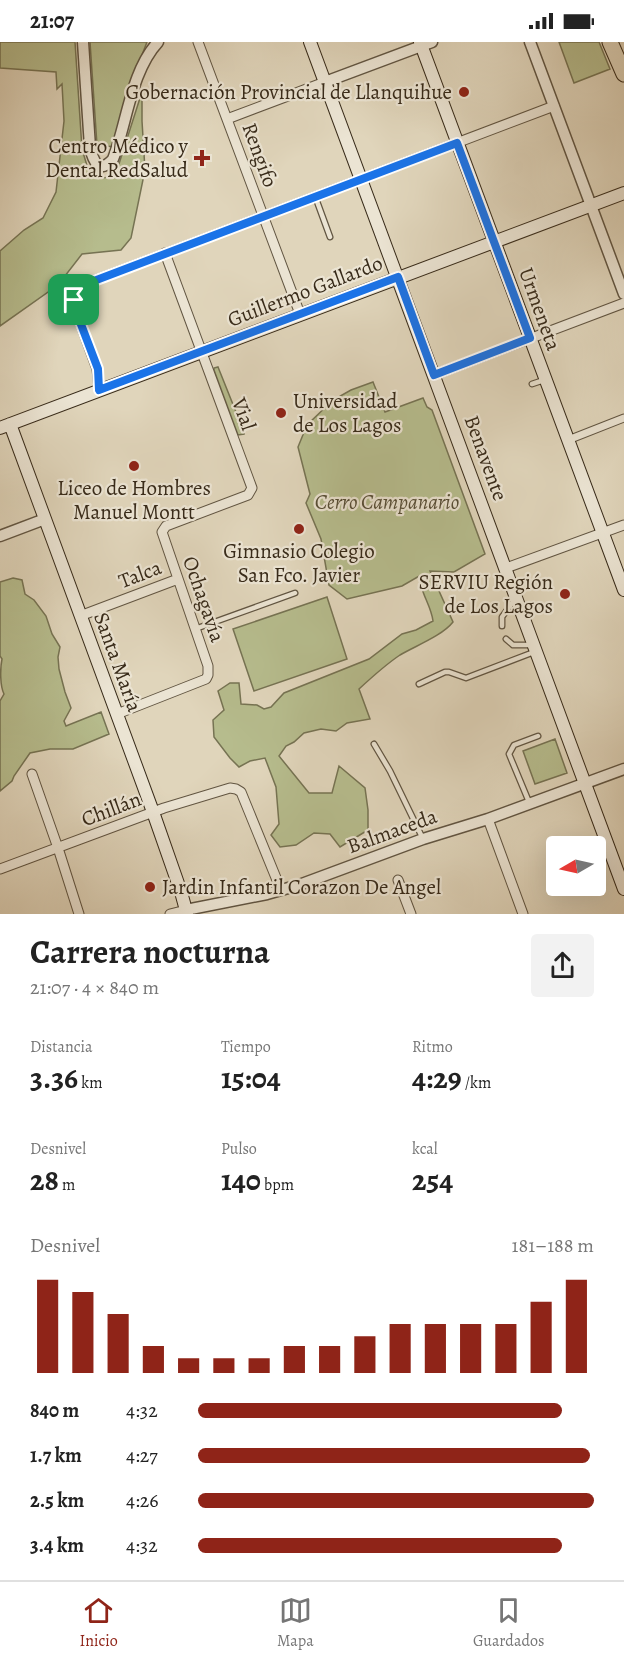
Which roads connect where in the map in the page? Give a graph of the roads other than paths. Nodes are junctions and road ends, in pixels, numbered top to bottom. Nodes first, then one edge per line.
1 (83, 42) edge
2 (158, 42) edge
3 (198, 42) edge
4 (310, 42) edge
5 (531, 42) edge
6 (610, 42) edge
7 (424, 43) edge
8 (624, 74) edge
9 (324, 82) junction
10 (554, 106) junction
11 (227, 119) junction
12 (457, 143) junction
13 (361, 179) junction
14 (624, 193) edge
15 (315, 196) junction
16 (591, 205) junction
17 (263, 216) junction
18 (330, 237) dead end
19 (494, 241) junction
20 (165, 253) junction
21 (398, 277) junction
22 (624, 294) edge
23 (624, 303) edge
24 (300, 314) junction
25 (530, 338) junction
26 (201, 351) junction
27 (434, 375) junction
28 (545, 379) junction
29 (532, 384) dead end
30 (99, 390) junction
31 (624, 418) edge
32 (5, 426) edge
33 (568, 440) junction
34 (45, 519) junction
35 (624, 525) edge
36 (603, 533) junction
37 (162, 534) joint
38 (0, 536) edge
39 (506, 568) junction
40 (178, 579) junction
41 (624, 590) edge
42 (295, 593) dead end
43 (516, 597) junction
44 (80, 616) junction
45 (502, 626) dead end
46 (195, 629) junction
47 (506, 639) dead end
48 (535, 648) junction
49 (419, 684) dead end
50 (117, 714) junction
51 (538, 736) dead end
52 (374, 744) dead end
53 (624, 769) edge
54 (32, 774) dead end
55 (585, 783) junction
56 (530, 804) junction
57 (153, 812) junction
58 (488, 819) junction
59 (423, 839) junction
60 (58, 848) junction
61 (0, 869) edge
62 (398, 880) dead end
63 (624, 889) edge
64 (281, 890) junction
65 (186, 912) edge
66 (80, 914) edge
67 (170, 914) edge
68 (411, 914) edge
69 (523, 914) edge

1 - 2 street
3 - 11 street, Rengifo
4 - 9 main road, Benavente
5 - 10 street
6 - 8 highway
7 - 9 street
7 - 12 main road, Urmeneta
9 - 11 street
9 - 13 main road, Benavente
10 - 12 street
10 - 16 street
11 - 17 street, Rengifo
12 - 13 street
12 - 19 main road, Urmeneta
13 - 15 street
13 - 21 main road, Benavente
14 - 16 main road, Guillermo Gallardo
15 - 17 street
15 - 18 lane
16 - 19 main road, Guillermo Gallardo
16 - 22 street
17 - 20 street
17 - 24 street, Rengifo
19 - 21 main road, Guillermo Gallardo
19 - 25 main road, Urmeneta
20 - 26 street, Vial
20 - 30 street
21 - 24 main road, Guillermo Gallardo
21 - 27 main road, Benavente
23 - 25 street
24 - 26 main road, Guillermo Gallardo
25 - 27 street
25 - 28 main road, Urmeneta
26 - 30 main road, Guillermo Gallardo
26 - 37 street, Vial
27 - 39 main road, Benavente
28 - 29 lane
28 - 33 main road, Urmeneta
30 - 32 main road, Guillermo Gallardo
31 - 33 street
32 - 34 main road, Santa María
33 - 36 main road, Urmeneta
34 - 38 street
34 - 44 main road, Santa María
35 - 36 street
36 - 39 street
36 - 41 main road, Urmeneta
37 - 40 street, Ochagavía
39 - 43 main road, Benavente
40 - 44 street, Talca
40 - 46 street, Ochagavía
42 - 46 lane
43 - 45 lane
43 - 48 main road, Benavente
44 - 50 main road, Santa María
46 - 50 street, Ochagavía
47 - 48 lane
48 - 49 lane
48 - 55 main road, Benavente
50 - 57 main road, Santa María
51 - 56 lane
52 - 59 lane
53 - 55 street, Balmaceda
54 - 60 street
55 - 56 street, Balmaceda
55 - 63 main road, Benavente
56 - 58 street, Balmaceda
57 - 60 street, Chillán
57 - 64 street, Chillán
57 - 65 main road, Santa María
58 - 59 street, Balmaceda
58 - 69 street
59 - 64 street, Balmaceda
60 - 61 street, Chillán
60 - 66 street
62 - 68 street
64 - 65 street, Balmaceda
65 - 67 street, Balmaceda

